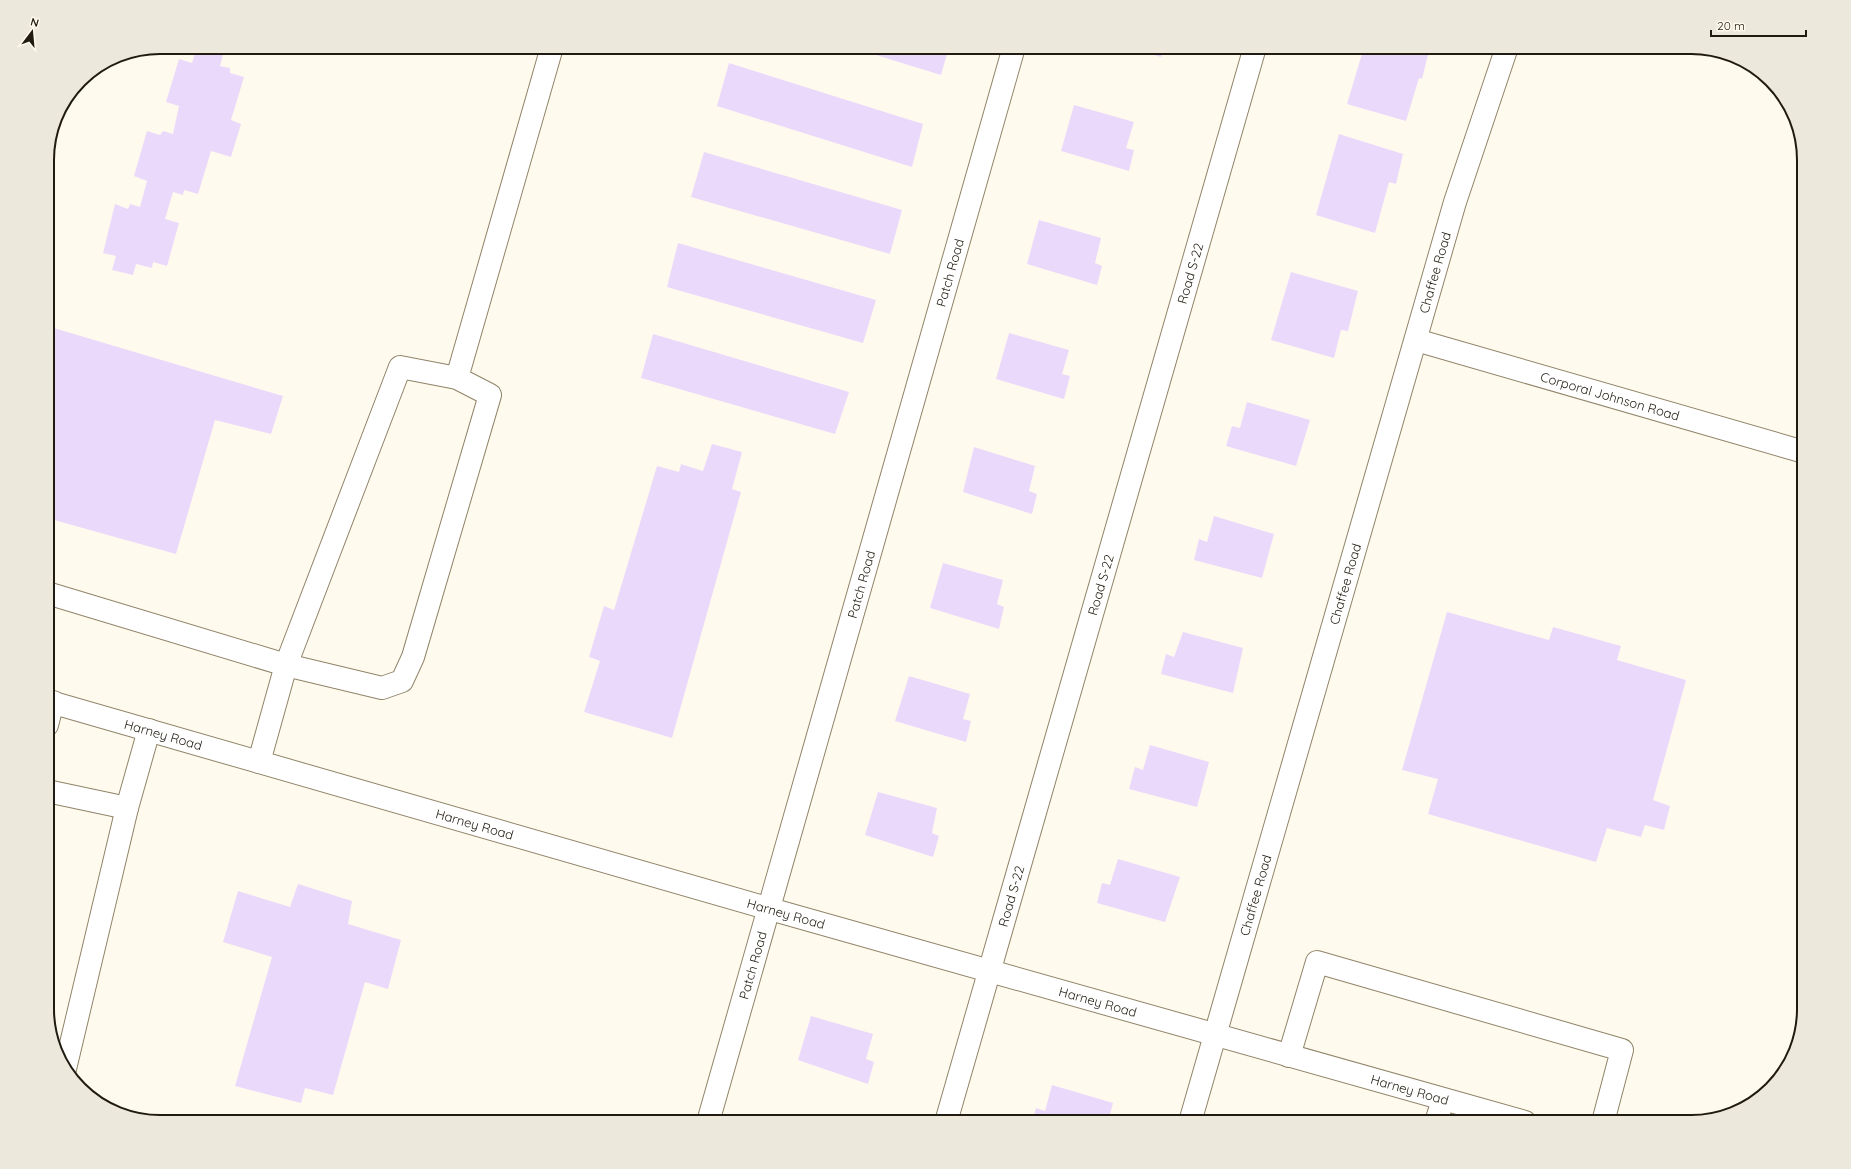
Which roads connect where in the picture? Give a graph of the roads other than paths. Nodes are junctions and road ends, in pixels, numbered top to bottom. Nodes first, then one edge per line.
1 (550, 54) edge
2 (1012, 54) edge
3 (1253, 54) edge
4 (1505, 54) edge
5 (1416, 340) junction
6 (457, 378) junction
7 (1797, 450) edge
8 (54, 595) edge
9 (286, 665) junction
10 (54, 702) edge
11 (149, 730) junction
12 (259, 762) junction
13 (54, 792) edge
14 (127, 808) junction
15 (770, 909) junction
16 (988, 971) junction
17 (1215, 1036) junction
18 (1289, 1056) junction
19 (67, 1060) edge
20 (1443, 1100) junction
21 (710, 1115) edge
22 (948, 1115) edge
23 (1192, 1115) edge
24 (1438, 1115) edge
25 (1499, 1115) edge
26 (1605, 1115) edge

1 - 6 street
2 - 15 street, Patch Road
3 - 16 street, Road S-22
4 - 5 street, Chaffee Road
5 - 7 street, Corporal Johnson Road
5 - 17 street, Chaffee Road
6 - 9 street
6 - 9 street
8 - 9 street
9 - 12 street
10 - 11 street, Harney Road
11 - 12 street, Harney Road
11 - 14 street
12 - 15 street, Harney Road
13 - 14 street
14 - 19 street
15 - 16 street, Harney Road
15 - 21 street, Patch Road
16 - 17 street, Harney Road
16 - 22 street, Road S-22
17 - 18 street, Harney Road
17 - 23 street, Chaffee Road
18 - 20 street, Harney Road
18 - 26 street
20 - 24 street
20 - 25 street, Harney Road

